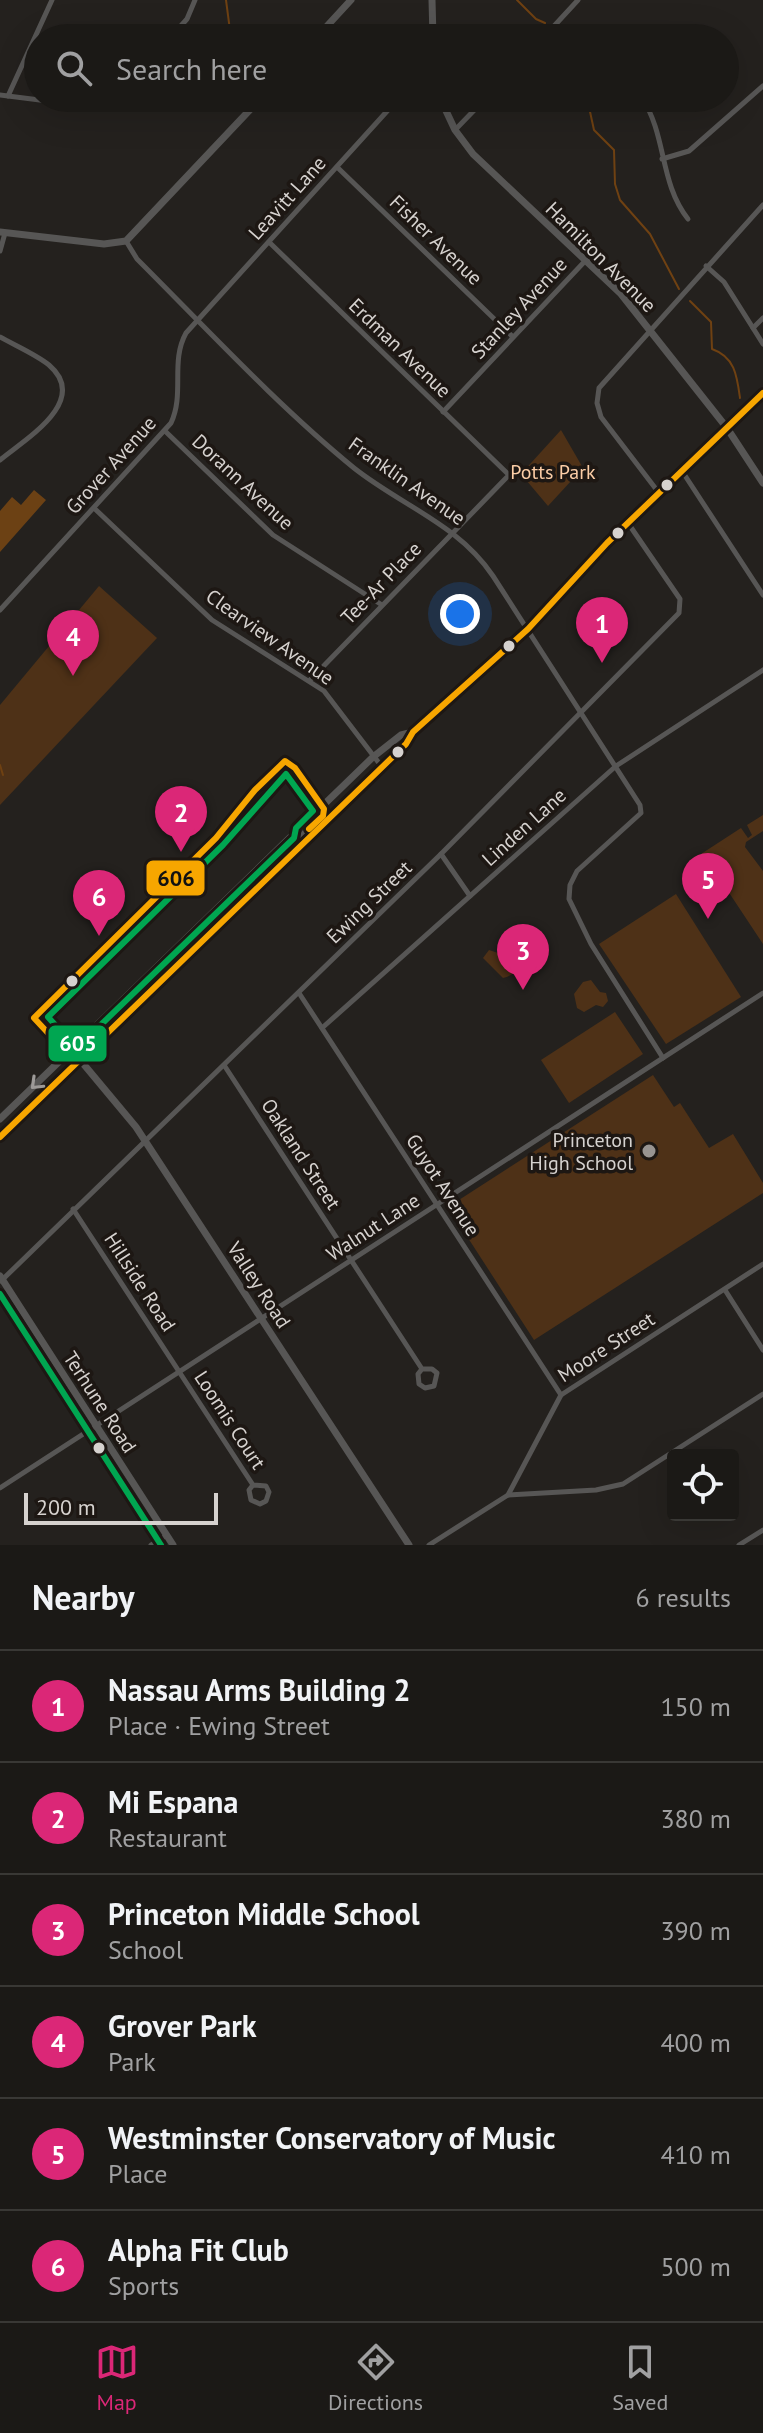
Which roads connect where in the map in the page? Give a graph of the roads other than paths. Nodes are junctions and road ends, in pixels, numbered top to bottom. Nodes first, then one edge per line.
1 (52, 0) edge
2 (195, 0) edge
3 (351, 0) edge
4 (432, 0) edge
5 (578, 0) edge
6 (41, 24) edge
7 (183, 24) edge
8 (329, 24) edge
9 (433, 24) edge
10 (556, 24) edge
11 (24, 61) edge
12 (763, 86) edge
13 (0, 95) edge
14 (8, 96) junction
15 (24, 98) edge
16 (739, 107) edge
17 (248, 112) edge
18 (386, 112) edge
19 (447, 112) edge
20 (472, 112) edge
21 (650, 112) edge
22 (733, 112) edge
23 (455, 130) junction
24 (662, 159) junction
25 (337, 167) junction
26 (761, 210) edge
27 (688, 219) dead end
28 (3, 232) edge
29 (126, 241) junction
30 (269, 242) junction
31 (0, 251) edge
32 (586, 260) junction
33 (706, 266) junction
34 (763, 318) edge
35 (198, 320) junction
36 (753, 328) junction
37 (652, 332) junction
38 (0, 337) edge
39 (513, 337) junction
40 (763, 344) edge
41 (757, 352) dead end
42 (763, 393) edge
43 (443, 412) junction
44 (727, 428) junction
45 (165, 431) junction
46 (0, 460) edge
47 (682, 471) junction
48 (509, 475) joint
49 (763, 483) edge
50 (659, 493) junction
51 (95, 509) junction
52 (628, 523) junction
53 (453, 532) junction
54 (763, 595) edge
55 (382, 605) junction
56 (0, 610) edge
57 (528, 629) junction
58 (763, 670) edge
59 (310, 680) junction
60 (581, 713) junction
61 (413, 732) junction
62 (373, 757) junction
63 (616, 766) junction
64 (382, 767) junction
65 (343, 785) junction
66 (358, 791) junction
67 (322, 804) junction
68 (304, 842) junction
69 (441, 854) junction
70 (288, 858) junction
71 (264, 861) junction
72 (470, 896) junction
73 (299, 993) junction
74 (763, 993) edge
75 (322, 1028) junction
76 (71, 1049) junction
77 (663, 1058) junction
78 (80, 1059) junction
79 (224, 1065) junction
80 (0, 1119) edge
81 (0, 1137) edge
82 (145, 1141) junction
83 (437, 1205) junction
84 (73, 1209) junction
85 (351, 1261) junction
86 (763, 1264) edge
87 (1, 1279) edge
88 (725, 1290) junction
89 (262, 1318) junction
90 (763, 1350) edge
91 (422, 1369) junction
92 (180, 1372) junction
93 (763, 1394) edge
94 (561, 1395) junction
95 (96, 1426) junction
96 (253, 1485) junction
97 (0, 1488) edge
98 (508, 1495) junction
99 (763, 1530) edge
100 (167, 1535) junction
101 (151, 1545) edge
102 (173, 1545) edge
103 (409, 1545) edge
104 (429, 1545) edge
105 (739, 1545) edge

1 - 6 street
2 - 7 street
3 - 8 street
4 - 9 street
5 - 10 street
11 - 14 street
12 - 16 street
13 - 14 street
14 - 15 street
17 - 29 street
18 - 25 street, Leavitt Lane
19 - 23 street, Hamilton Avenue
20 - 23 street
21 - 24 street
22 - 24 street
23 - 32 street, Hamilton Avenue
24 - 27 street
25 - 30 street, Leavitt Lane
25 - 39 street, Fisher Avenue
26 - 33 street
28 - 29 street
28 - 31 street
29 - 35 street, Franklin Avenue
30 - 35 street, Leavitt Lane
30 - 43 street, Erdman Avenue
32 - 37 street, Hamilton Avenue
32 - 39 street, Stanley Avenue
33 - 36 street
33 - 37 street
34 - 36 street
35 - 45 street, Grover Avenue
35 - 53 street, Franklin Avenue
36 - 40 street
37 - 44 street, Hamilton Avenue
37 - 50 street
38 - 46 street
39 - 43 street, Stanley Avenue
40 - 41 street
42 - 44 street
43 - 48 street, Erdman Avenue
44 - 47 street
44 - 49 street, Hamilton Avenue
45 - 51 street, Grover Avenue
45 - 55 street, Dorann Avenue
47 - 50 street
47 - 54 street
48 - 53 street, Tee-Ar Place
50 - 52 street
51 - 56 street, Grover Avenue
51 - 59 street, Clearview Avenue
52 - 57 street
52 - 60 street, Ewing Street
53 - 55 street, Tee-Ar Place
53 - 57 street, Franklin Avenue
55 - 59 street, Tee-Ar Place
57 - 60 street, Franklin Avenue
57 - 61 street
58 - 63 street, Linden Lane
59 - 62 street, Clearview Avenue
60 - 63 street, Franklin Avenue
60 - 69 street, Ewing Street
61 - 62 street
61 - 64 street
62 - 64 street, Clearview Avenue
62 - 65 street
63 - 72 street, Linden Lane
63 - 77 street, Franklin Avenue
64 - 66 street
65 - 66 street
65 - 67 street
66 - 68 street
67 - 68 street
67 - 71 street
68 - 70 street
69 - 72 street
69 - 73 street, Ewing Street
70 - 71 street
70 - 78 street
71 - 76 street
72 - 75 street, Linden Lane
73 - 75 street, Guyot Avenue
73 - 79 street, Ewing Street
74 - 77 street, Walnut Lane
75 - 83 street, Guyot Avenue
76 - 78 street, Valley Road
76 -> 80 street
77 - 83 street, Walnut Lane
78 - 81 street
78 - 82 street, Valley Road
79 - 82 street, Ewing Street
79 - 85 street, Oakland Street
82 - 84 street, Ewing Street
82 - 89 street, Valley Road
83 - 85 street, Walnut Lane
83 - 94 street, Guyot Avenue
84 - 87 street, Ewing Street
84 - 92 street, Hillside Road
85 - 89 street, Walnut Lane
85 - 91 street, Oakland Street
86 - 88 street, Moore Street
87 - 95 street, Terhune Road
88 - 90 street
88 - 94 street, Moore Street
89 - 92 street, Walnut Lane
89 - 103 street, Valley Road
91 - 91 street
92 - 95 street, Walnut Lane
92 - 96 street, Loomis Court
93 - 98 street
94 - 98 street, Moore Street
95 - 97 street, Walnut Lane
95 - 100 street, Terhune Road
96 - 96 street, Loomis Court
98 - 104 street
99 - 105 street
100 - 101 street
100 - 102 street, Terhune Road

